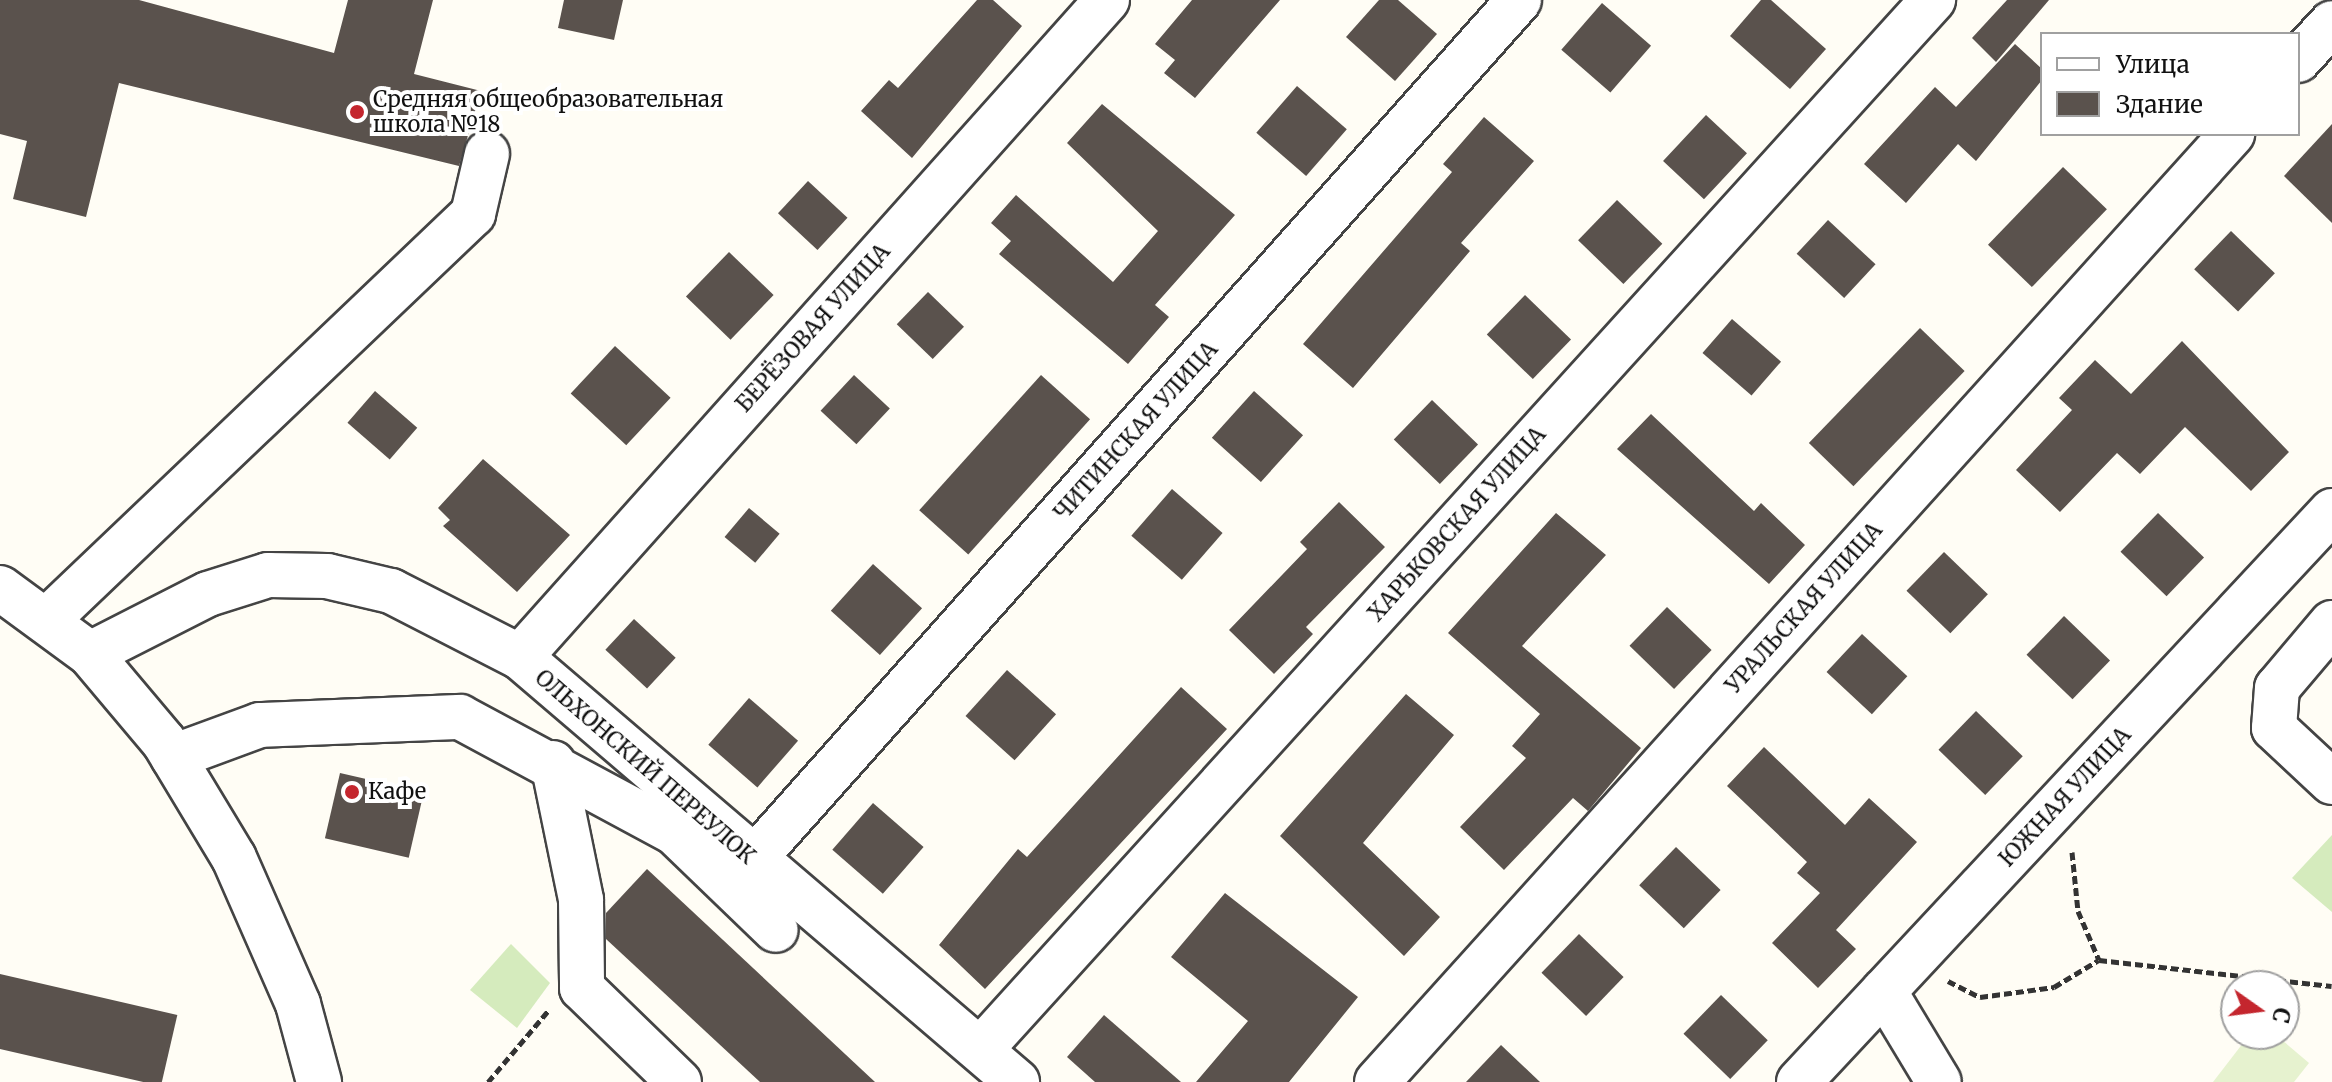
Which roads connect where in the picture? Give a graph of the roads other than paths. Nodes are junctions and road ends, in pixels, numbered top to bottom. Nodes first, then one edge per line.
1 (1107, 0) edge
2 (1519, 0) edge
3 (1933, 0) edge
4 (2332, 23) edge
5 (2300, 58) edge
6 (2230, 136) edge
7 (487, 154) dead end
8 (2332, 511) edge
9 (0, 588) edge
10 (46, 621) junction
11 (2332, 623) edge
12 (90, 654) junction
13 (520, 657) junction
14 (173, 757) junction
15 (553, 763) junction
16 (2332, 782) edge
17 (752, 861) junction
18 (776, 930) dead end
19 (1898, 976) junction
20 (981, 1049) junction
21 (319, 1082) edge
22 (679, 1082) edge
23 (1017, 1082) edge
24 (1377, 1082) edge
25 (1799, 1082) edge
26 (1939, 1082) edge

1 - 13 street, БЕРЁЗОВАЯ УЛИЦА
2 - 17 street, ЧИТИНСКАЯ УЛИЦА
3 - 20 street, ХАРЬКОВСКАЯ УЛИЦА
4 - 5 street
6 - 24 street, УРАЛЬСКАЯ УЛИЦА
7 - 10 street
8 - 19 street, ЮЖНАЯ УЛИЦА
9 - 10 street
10 - 12 street
11 - 16 street
12 - 13 street, ОЛЬХОНСКИЙ ПЕРЕУЛОК
12 - 14 street
13 - 17 street, ОЛЬХОНСКИЙ ПЕРЕУЛОК
14 - 15 street
14 - 21 street
15 - 18 street
15 - 22 street
17 - 20 street, ОЛЬХОНСКИЙ ПЕРЕУЛОК
19 - 25 street, ЮЖНАЯ УЛИЦА
19 - 26 street
20 - 23 street, ОЛЬХОНСКИЙ ПЕРЕУЛОК

